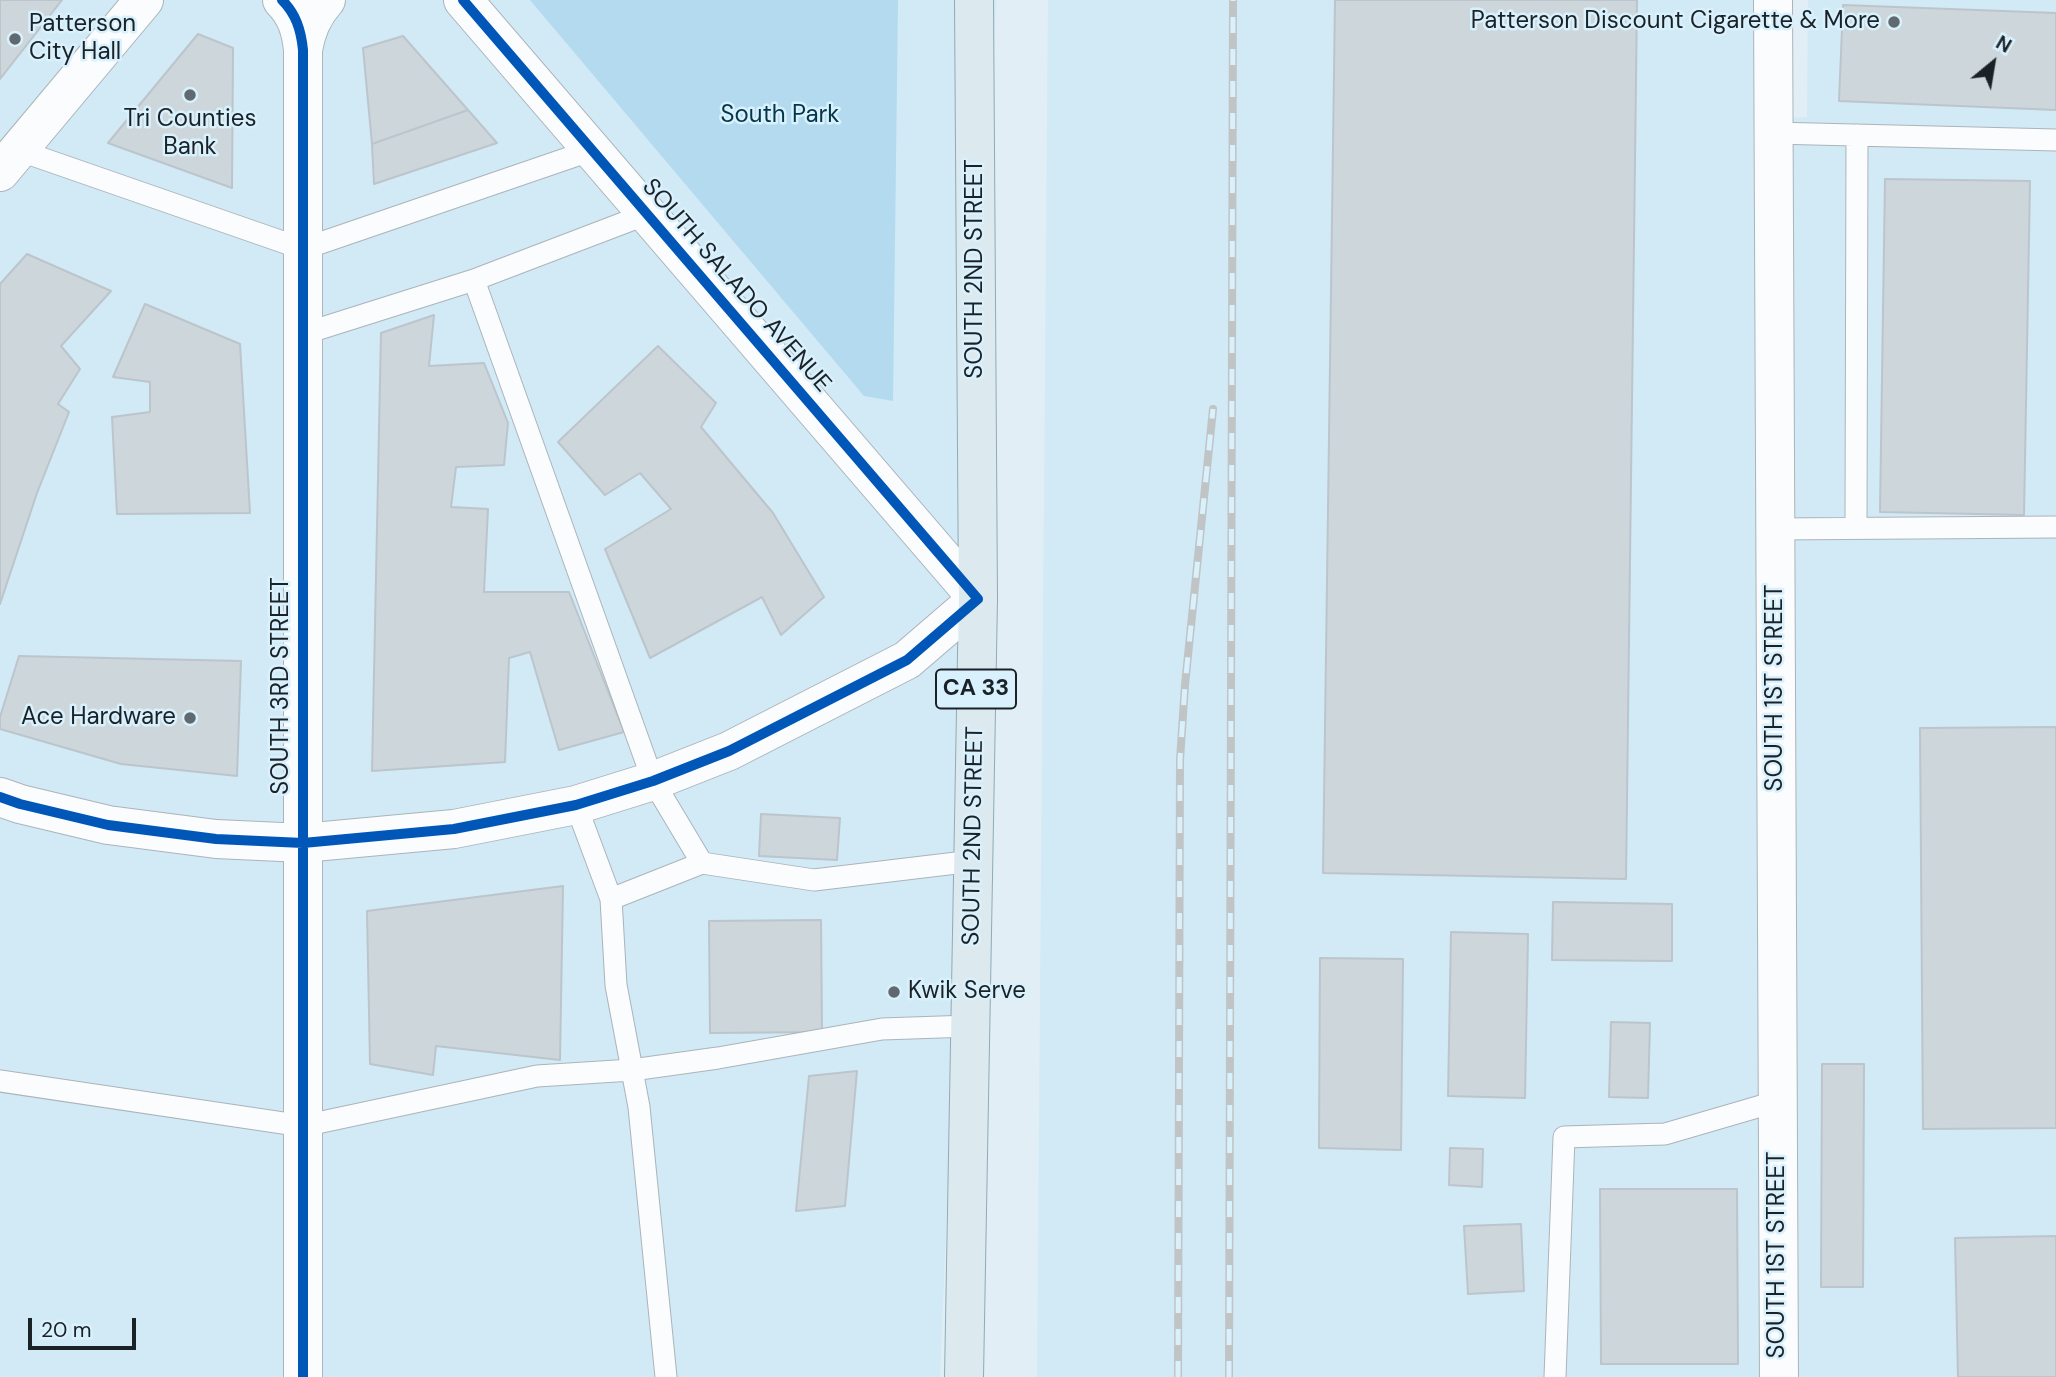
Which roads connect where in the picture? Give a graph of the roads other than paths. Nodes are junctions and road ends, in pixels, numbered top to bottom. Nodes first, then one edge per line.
1 (144, 0) edge
2 (282, 0) edge
3 (326, 0) edge
4 (463, 0) edge
5 (974, 0) edge
6 (1773, 0) edge
7 (303, 50) junction
8 (1773, 132) junction
9 (1857, 135) junction
10 (2056, 140) edge
11 (592, 150) junction
12 (9, 161) edge
13 (647, 214) junction
14 (303, 249) junction
15 (474, 280) junction
16 (303, 334) junction
17 (1856, 527) junction
18 (2056, 527) edge
19 (1775, 528) junction
20 (978, 599) junction
21 (653, 781) junction
22 (0, 797) edge
23 (576, 805) junction
24 (303, 843) junction
25 (973, 861) junction
26 (702, 863) junction
27 (611, 899) junction
28 (970, 1026) junction
29 (632, 1070) junction
30 (0, 1081) edge
31 (1778, 1101) junction
32 (303, 1126) junction
33 (303, 1377) edge
34 (666, 1377) edge
35 (964, 1377) edge
36 (1555, 1377) edge
37 (1779, 1377) edge

1 - 12 street
2 - 7 street, SOUTH 3RD STREET
3 - 7 street, SOUTH 3RD STREET
4 - 11 street, SOUTH SALADO AVENUE
5 - 20 main road, SOUTH 2ND STREET / CA 33
6 - 8 street, SOUTH 1ST STREET
7 - 14 street, SOUTH 3RD STREET
8 - 9 lane
8 - 19 street, SOUTH 1ST STREET
9 - 10 lane
9 - 17 lane
11 - 13 street, SOUTH SALADO AVENUE
11 - 14 lane
12 - 14 lane
13 - 15 lane
13 - 20 street, SOUTH SALADO AVENUE
14 - 16 street, SOUTH 3RD STREET
15 - 16 lane
15 - 21 lane
16 - 24 street, SOUTH 3RD STREET
17 - 18 lane
17 - 19 lane
19 - 31 street, SOUTH 1ST STREET
20 - 21 street
20 - 25 main road, SOUTH 2ND STREET / CA 33
21 - 23 street
21 - 26 lane
22 - 24 street
23 - 24 street
23 - 27 lane
24 - 32 street, SOUTH 3RD STREET
25 - 26 lane
25 - 28 main road, SOUTH 2ND STREET / CA 33
26 - 27 lane
27 - 29 lane
28 - 29 lane
28 - 35 main road, SOUTH 2ND STREET / CA 33
29 - 32 lane
29 - 34 lane
30 - 32 lane
31 - 36 lane
31 - 37 street, SOUTH 1ST STREET
32 - 33 street, SOUTH 3RD STREET

